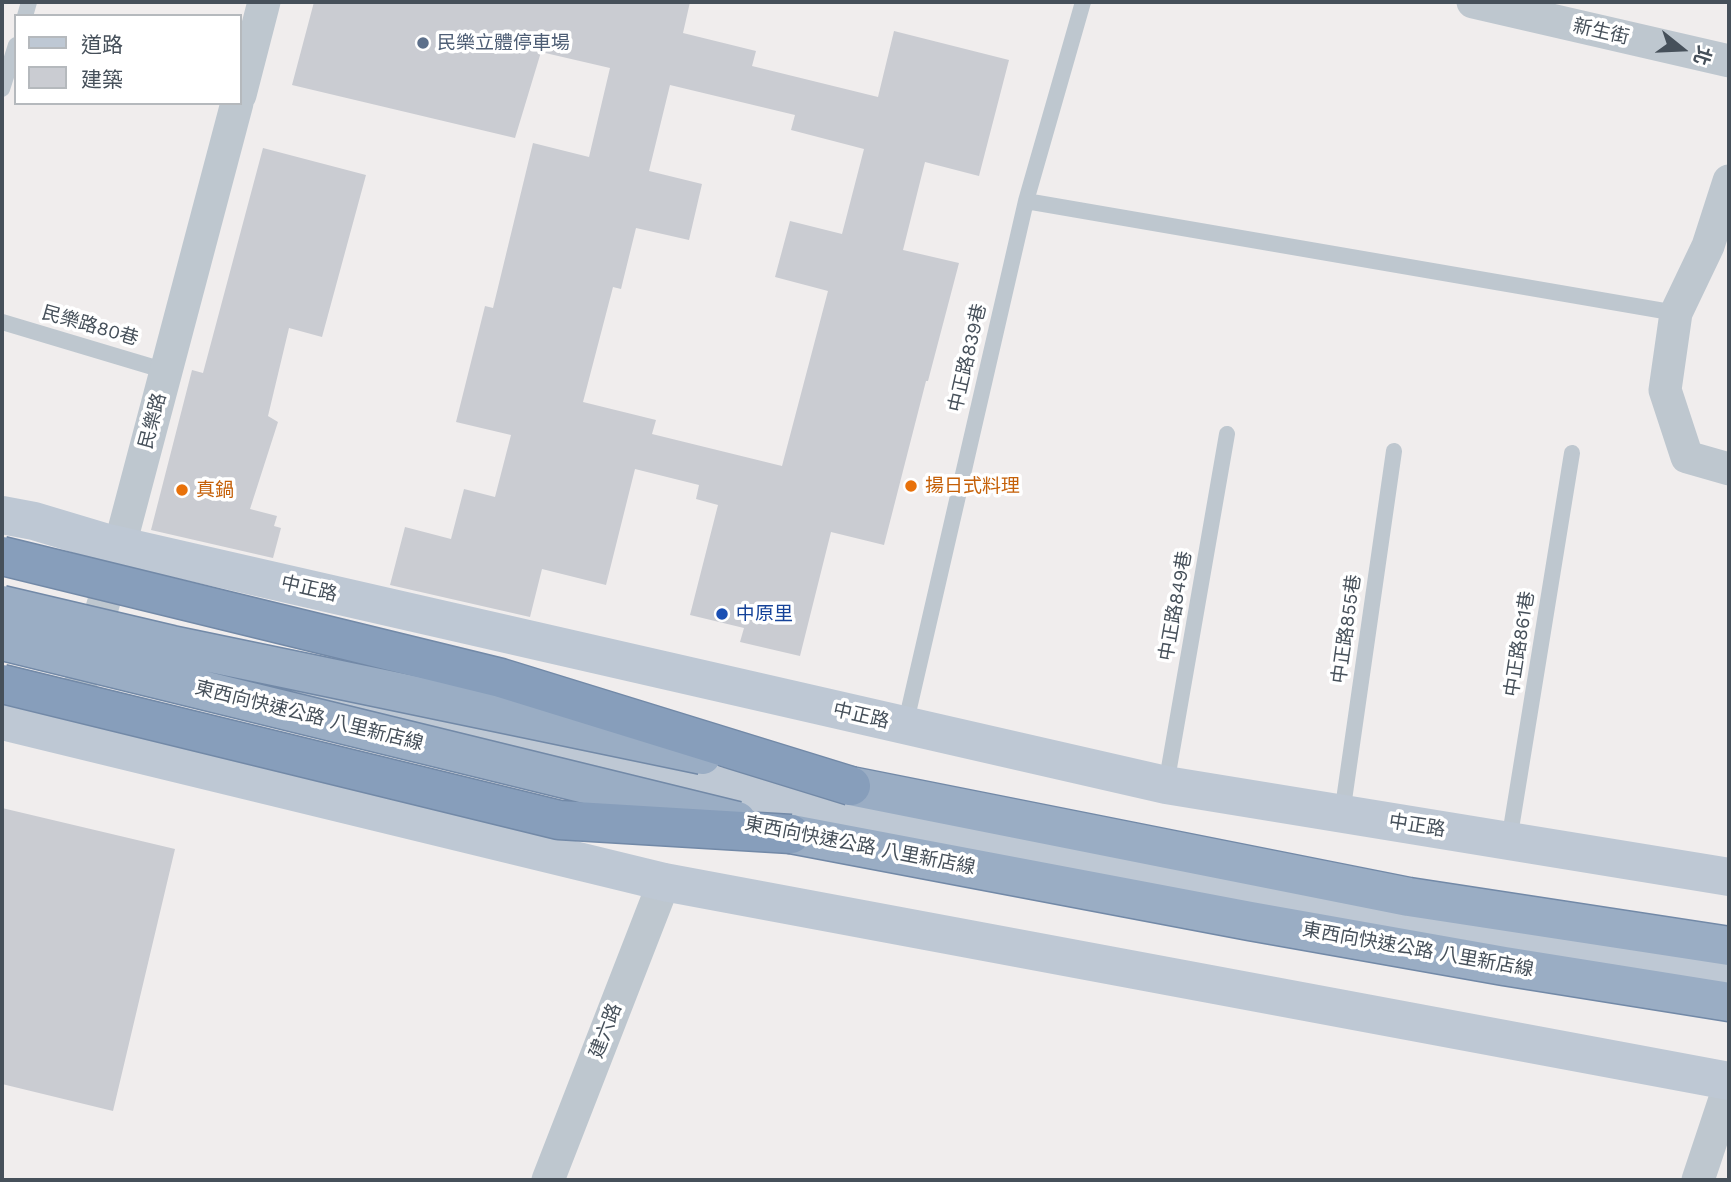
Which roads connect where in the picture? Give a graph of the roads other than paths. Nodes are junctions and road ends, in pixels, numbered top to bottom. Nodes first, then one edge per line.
1 (264, 2) edge
2 (1083, 2) edge
3 (1473, 2) edge
4 (14, 51) edge
5 (1729, 61) edge
6 (242, 87) edge
7 (2, 89) edge
8 (236, 105) edge
9 (1729, 181) edge
10 (1026, 201) junction
11 (1676, 313) junction
12 (2, 322) edge
13 (166, 371) junction
14 (1227, 434) dead end
15 (1394, 451) dead end
16 (1572, 453) dead end
17 (1729, 469) edge
18 (2, 515) edge
19 (120, 545) junction
20 (2, 556) edge
21 (2, 605) edge
22 (2, 625) edge
23 (2, 641) edge
24 (92, 647) junction
25 (2, 684) edge
26 (2, 721) edge
27 (905, 726) junction
28 (66, 737) junction
29 (1166, 785) junction
30 (851, 786) junction
31 (1342, 814) junction
32 (792, 834) junction
33 (1509, 841) junction
34 (1729, 877) edge
35 (664, 883) junction
36 (1729, 946) edge
37 (1729, 977) edge
38 (1729, 1002) edge
39 (1729, 1080) edge
40 (1729, 1087) edge
41 (548, 1180) edge
42 (1698, 1180) edge

1 - 6 street
2 - 10 lane, 中正路839巷
3 - 5 street, 新生街
4 - 7 lane
8 - 13 street, 民樂路
9 - 11 street
10 - 11 lane
10 - 27 lane, 中正路839巷
11 - 17 street
12 - 13 lane, 民樂路80巷
13 - 19 street, 民樂路
14 - 29 lane, 中正路849巷
15 - 31 lane, 中正路855巷
16 - 33 lane, 中正路861巷
18 - 19 main road, 中正路
19 - 24 street, 民樂路
19 - 27 main road, 中正路
20 - 30 highway, bridge
21 - 30 highway, 東西向快速公路 八里新店線, bridge
22 - 24 main road
23 - 32 highway, 東西向快速公路 八里新店線, bridge
24 - 28 street, 民樂路
24 - 37 main road
25 - 32 highway, bridge
26 - 28 main road
27 - 29 main road, 中正路
28 - 35 main road
29 - 31 main road, 中正路
30 - 36 highway, 東西向快速公路 八里新店線
31 - 33 main road, 中正路
32 - 38 highway, 東西向快速公路 八里新店線
33 - 34 main road, 中正路
35 - 39 main road
35 - 41 street, 建六路
40 - 42 street

